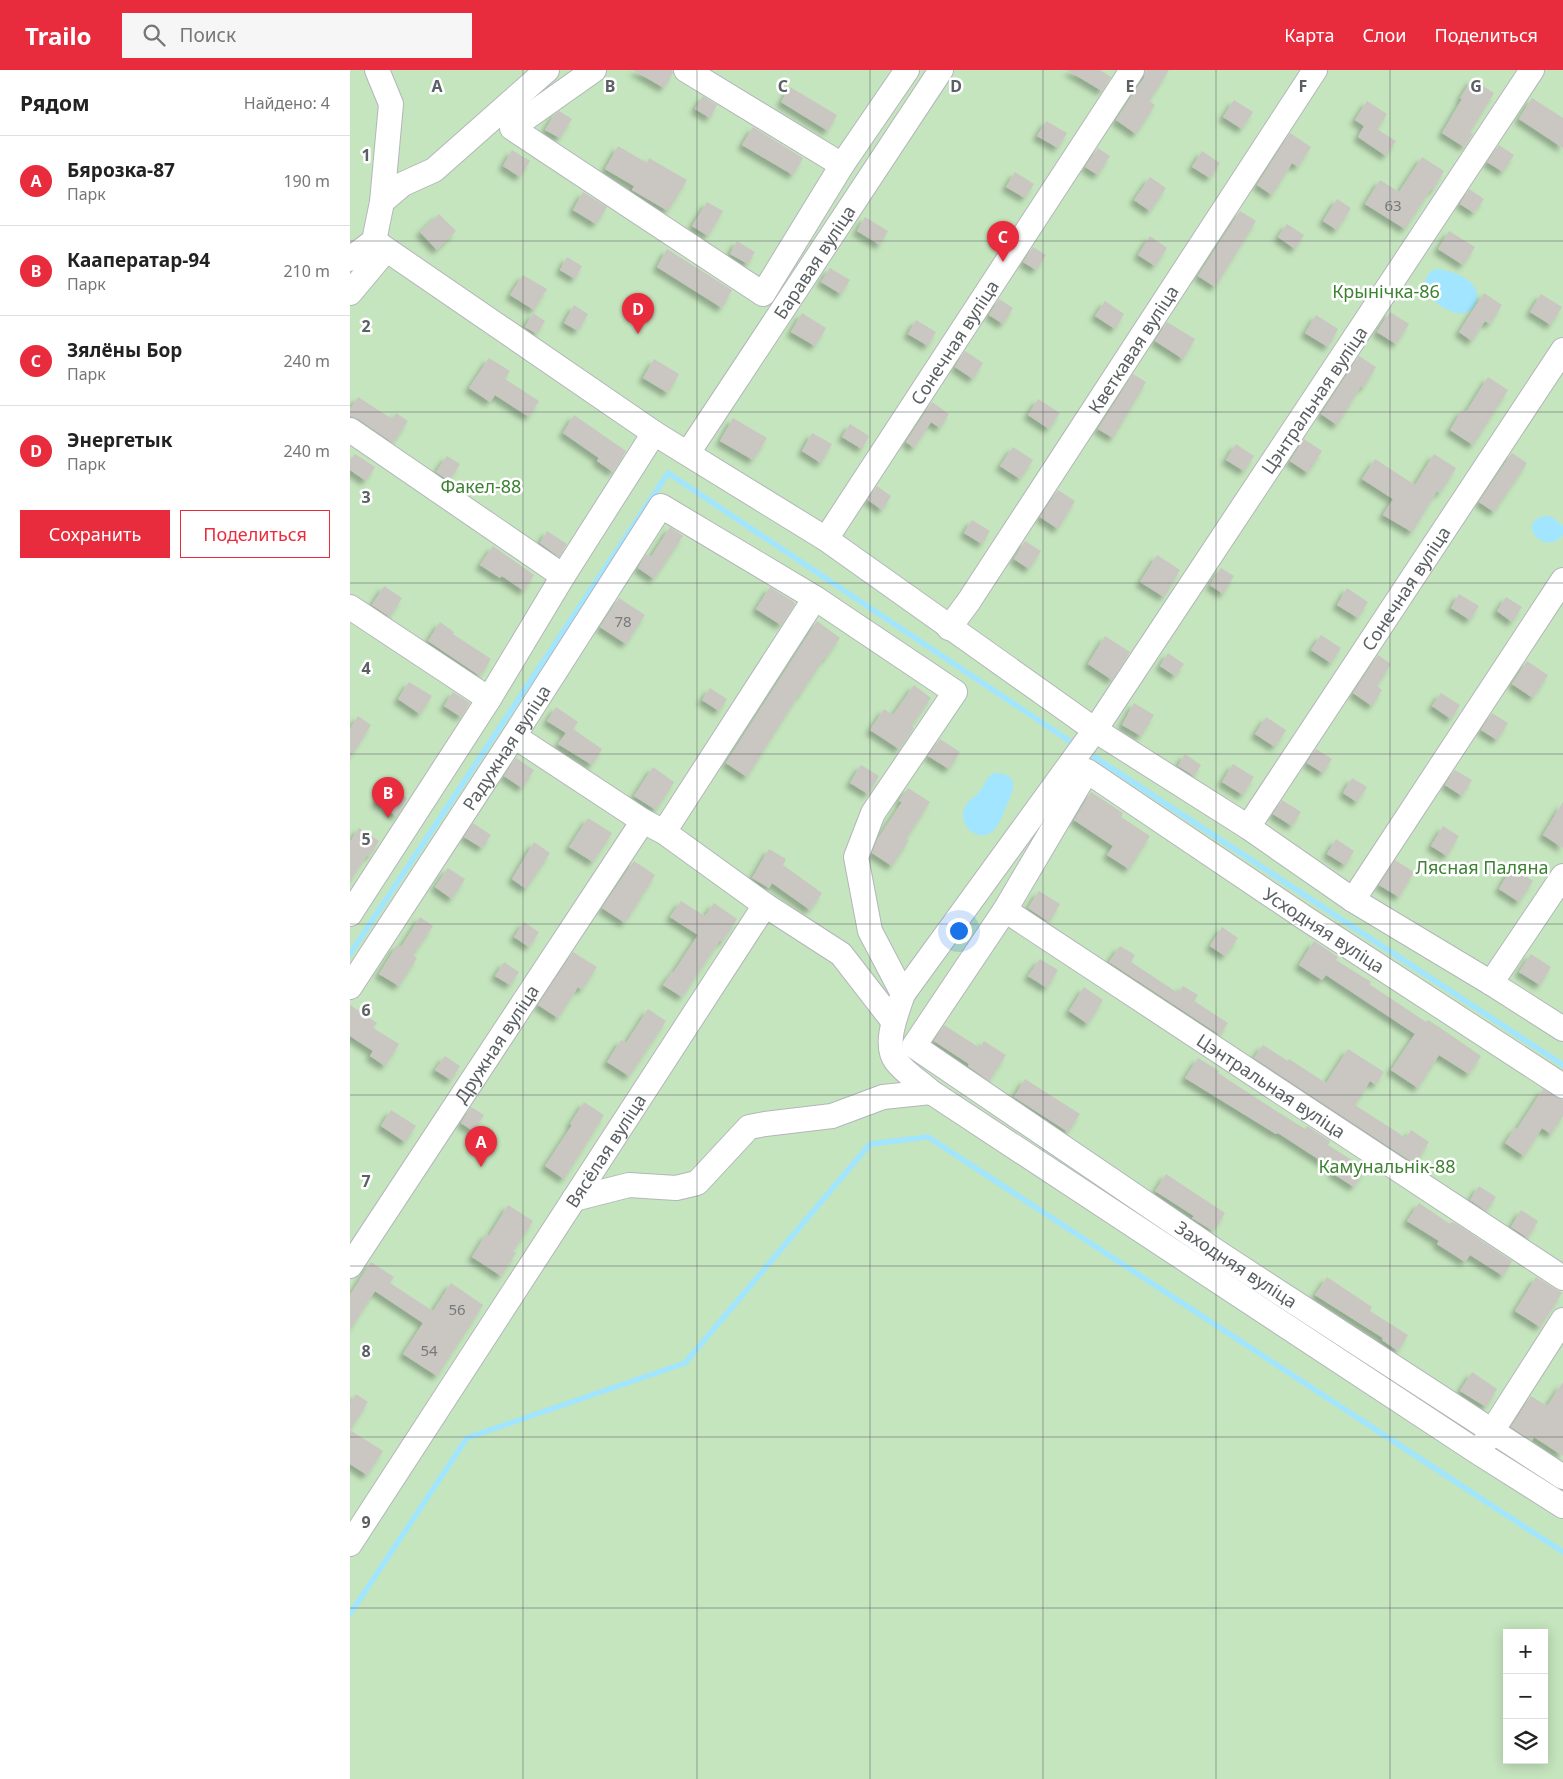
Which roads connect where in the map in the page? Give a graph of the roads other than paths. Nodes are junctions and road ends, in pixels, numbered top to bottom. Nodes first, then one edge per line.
1 (377, 70) edge
2 (547, 70) edge
3 (594, 70) edge
4 (686, 70) edge
5 (907, 70) edge
6 (941, 70) edge
7 (1132, 70) edge
8 (1315, 70) edge
9 (1532, 70) edge
10 (842, 165) junction
11 (382, 202) junction
12 (380, 245) junction
13 (350, 259) edge
14 (350, 293) edge
15 (1563, 350) edge
16 (350, 430) edge
17 (654, 433) junction
18 (688, 453) junction
19 (826, 539) junction
20 (564, 576) junction
21 (1563, 580) edge
22 (815, 598) junction
23 (350, 607) edge
24 (949, 628) junction
25 (489, 699) junction
26 (1095, 730) junction
27 (514, 736) junction
28 (1082, 762) junction
29 (643, 821) junction
30 (1248, 827) junction
31 (664, 832) junction
32 (1563, 876) edge
33 (1353, 900) junction
34 (765, 905) junction
35 (1005, 910) junction
36 (350, 914) edge
37 (1492, 983) junction
38 (350, 987) edge
39 (903, 994) junction
40 (894, 1021) junction
41 (1563, 1029) edge
42 (1563, 1086) edge
43 (932, 1092) junction
44 (574, 1199) junction
45 (350, 1266) edge
46 (1563, 1278) edge
47 (1563, 1320) edge
48 (1492, 1430) junction
49 (1479, 1453) junction
50 (1563, 1477) edge
51 (1563, 1506) edge
52 (350, 1544) edge

1 - 11 street
2 - 11 street
3 - 10 street
4 - 10 street
5 - 10 street
6 - 18 street, Баравая вуліца
7 - 19 street, Сонечная вуліца
8 - 24 street, Кветкавая вуліца
9 - 26 street, Цэнтральная вуліца
11 - 12 street
12 - 13 street
12 - 14 street
12 - 17 street
15 - 30 street, Сонечная вуліца
16 - 20 street
17 - 18 street
17 - 20 street
18 - 19 street
19 - 24 street
20 - 25 street
21 - 33 street
22 - 27 street, Радужная вуліца
22 - 31 street
22 - 39 street
23 - 25 street
24 - 26 street
25 - 36 street
26 - 28 street, Цэнтральная вуліца
26 - 30 street
27 - 29 street
27 - 38 street, Радужная вуліца
28 - 35 street
28 - 39 street
28 - 42 street, Усходняя вуліца
29 - 31 street
29 - 45 street, Дружная вуліца
30 - 33 street
31 - 34 street
32 - 37 street
33 - 37 street
34 - 40 street
34 - 44 street, Вясёлая вуліца
35 - 46 street, Цэнтральная вуліца
35 - 48 street, Заходняя вуліца
37 - 41 street
39 - 40 street
40 - 43 street
43 - 44 street
43 - 49 street
44 - 52 street, Вясёлая вуліца
47 - 48 street
48 - 49 street
48 - 50 street, Заходняя вуліца
49 - 51 street

